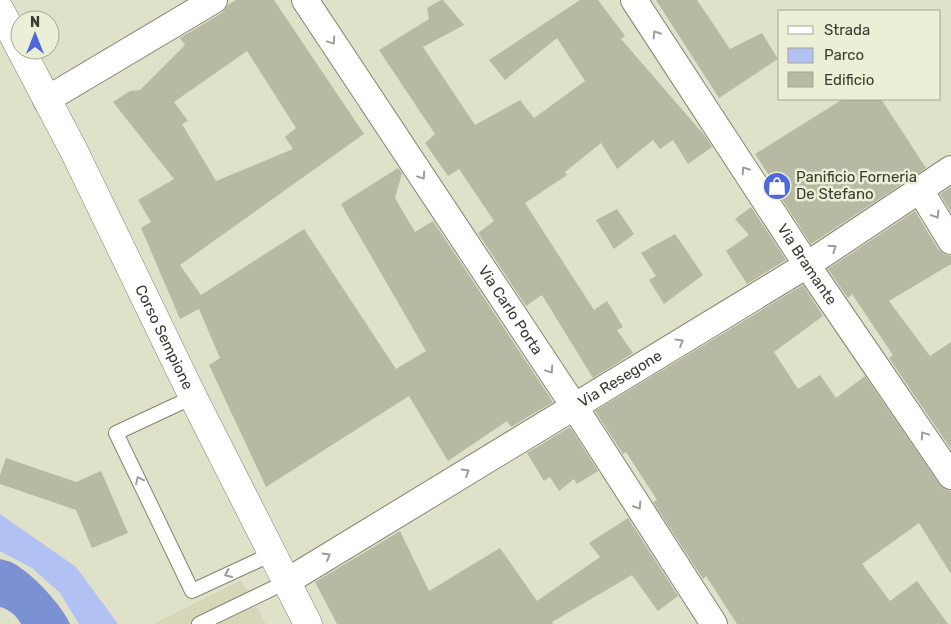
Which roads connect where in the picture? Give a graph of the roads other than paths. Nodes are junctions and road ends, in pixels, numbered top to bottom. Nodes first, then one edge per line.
1 (214, 0) edge
2 (305, 0) edge
3 (634, 0) edge
4 (0, 10) edge
5 (10, 30) edge
6 (26, 60) edge
7 (46, 100) junction
8 (951, 169) edge
9 (920, 190) junction
10 (951, 241) edge
11 (807, 265) junction
12 (193, 397) junction
13 (574, 406) junction
14 (951, 476) edge
15 (272, 554) junction
16 (286, 582) junction
17 (199, 624) edge
18 (308, 624) edge
19 (714, 624) edge

1 - 7 street
2 -> 13 street, Via Carlo Porta
11 -> 3 street, Via Bramante
4 - 5 main road, Corso Sempione
6 - 7 main road, Corso Sempione
7 - 12 main road, Corso Sempione
8 - 9 street, Via Resegone
9 -> 10 street
11 -> 9 street, Via Resegone
13 -> 11 street, Via Resegone
14 -> 11 street, Via Bramante
12 - 15 main road, Corso Sempione
15 -> 12 lane
16 -> 13 street, Via Resegone
13 -> 19 street, Via Carlo Porta
15 - 16 main road, Corso Sempione
16 - 17 lane
16 - 18 main road, Corso Sempione

